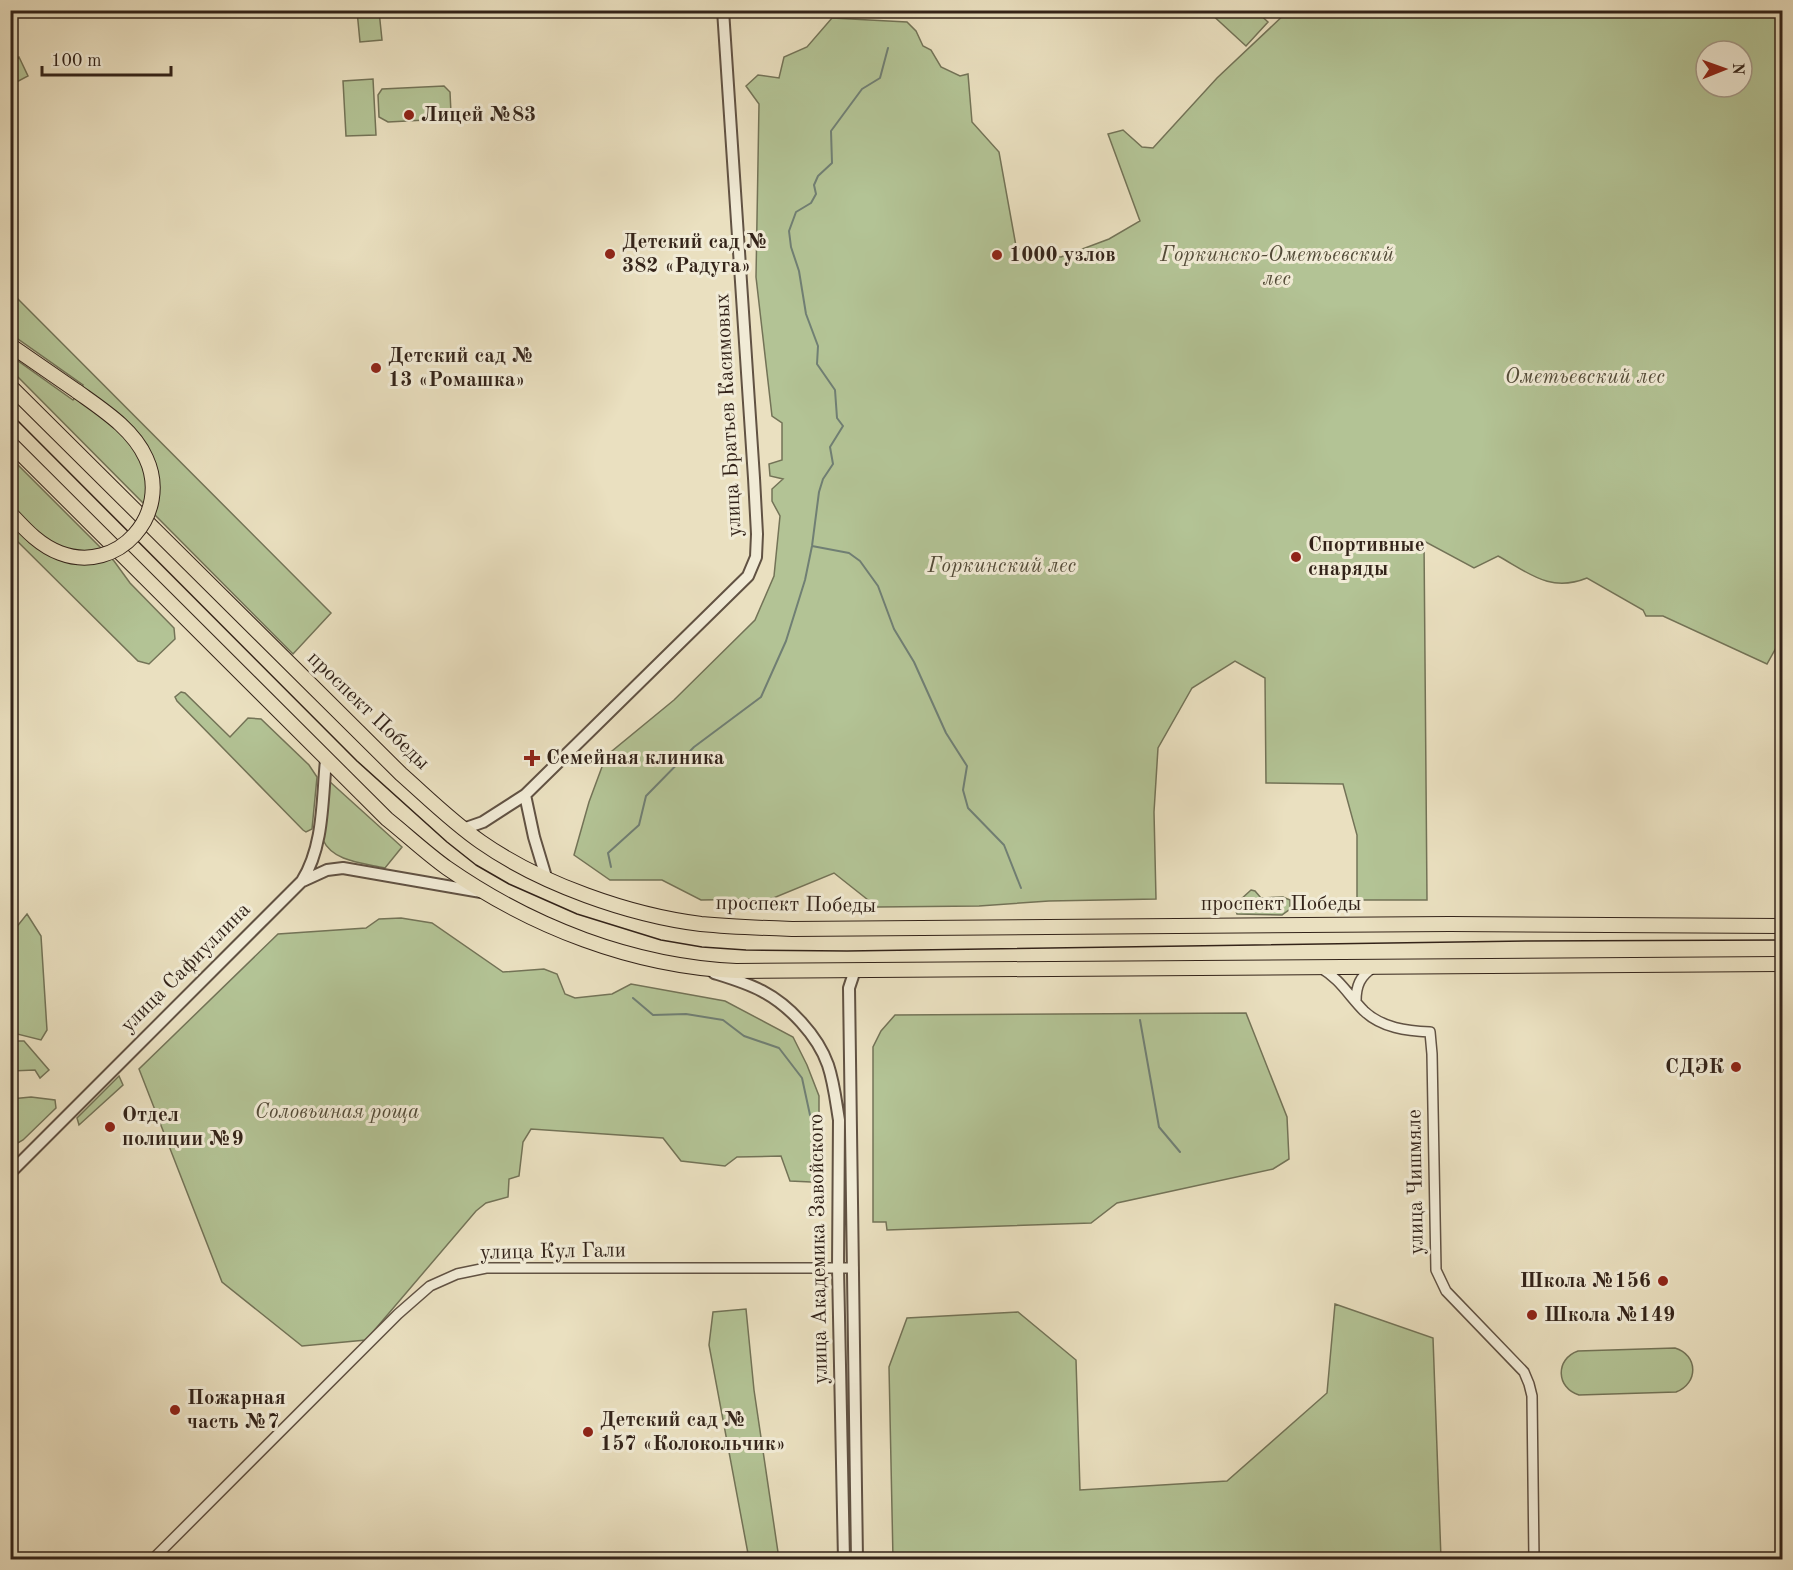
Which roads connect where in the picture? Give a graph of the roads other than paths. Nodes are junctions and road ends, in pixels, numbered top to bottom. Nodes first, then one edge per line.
1 (723, 10) edge
2 (10, 345) edge
3 (10, 386) edge
4 (10, 443) edge
5 (10, 513) edge
6 (326, 760) junction
7 (525, 795) junction
8 (463, 829) junction
9 (546, 877) junction
10 (302, 881) junction
11 (484, 893) junction
12 (1782, 926) edge
13 (1782, 964) edge
14 (1321, 968) junction
15 (1374, 968) junction
16 (704, 969) junction
17 (855, 970) junction
18 (1356, 1001) junction
19 (10, 1173) edge
20 (838, 1268) junction
21 (853, 1268) junction
22 (152, 1560) edge
23 (844, 1560) edge
24 (857, 1560) edge
25 (1534, 1560) edge

1 - 7 street, улица Братьев Касимовых
2 - 5 main road, bridge
3 - 8 main road, проспект Победы
4 - 6 main road
6 - 10 street, улица Сафиуллина
6 - 11 main road
7 - 8 street, улица Братьев Касимовых
7 - 9 street
8 - 9 main road, проспект Победы
9 - 12 main road, проспект Победы
10 - 11 street
10 - 19 street, улица Сафиуллина
11 - 16 main road
13 - 15 main road
14 - 15 main road
14 - 17 main road
14 - 18 street, улица Чишмяле
15 - 18 street
16 - 17 main road
16 - 20 street, улица Академика Завойского
17 - 21 street, улица Академика Завойского
18 - 25 street, улица Чишмяле
20 - 21 street, улица Кул Гали
20 - 22 street, улица Кул Гали
20 - 23 street, улица Академика Завойского
21 - 24 street, улица Академика Завойского

